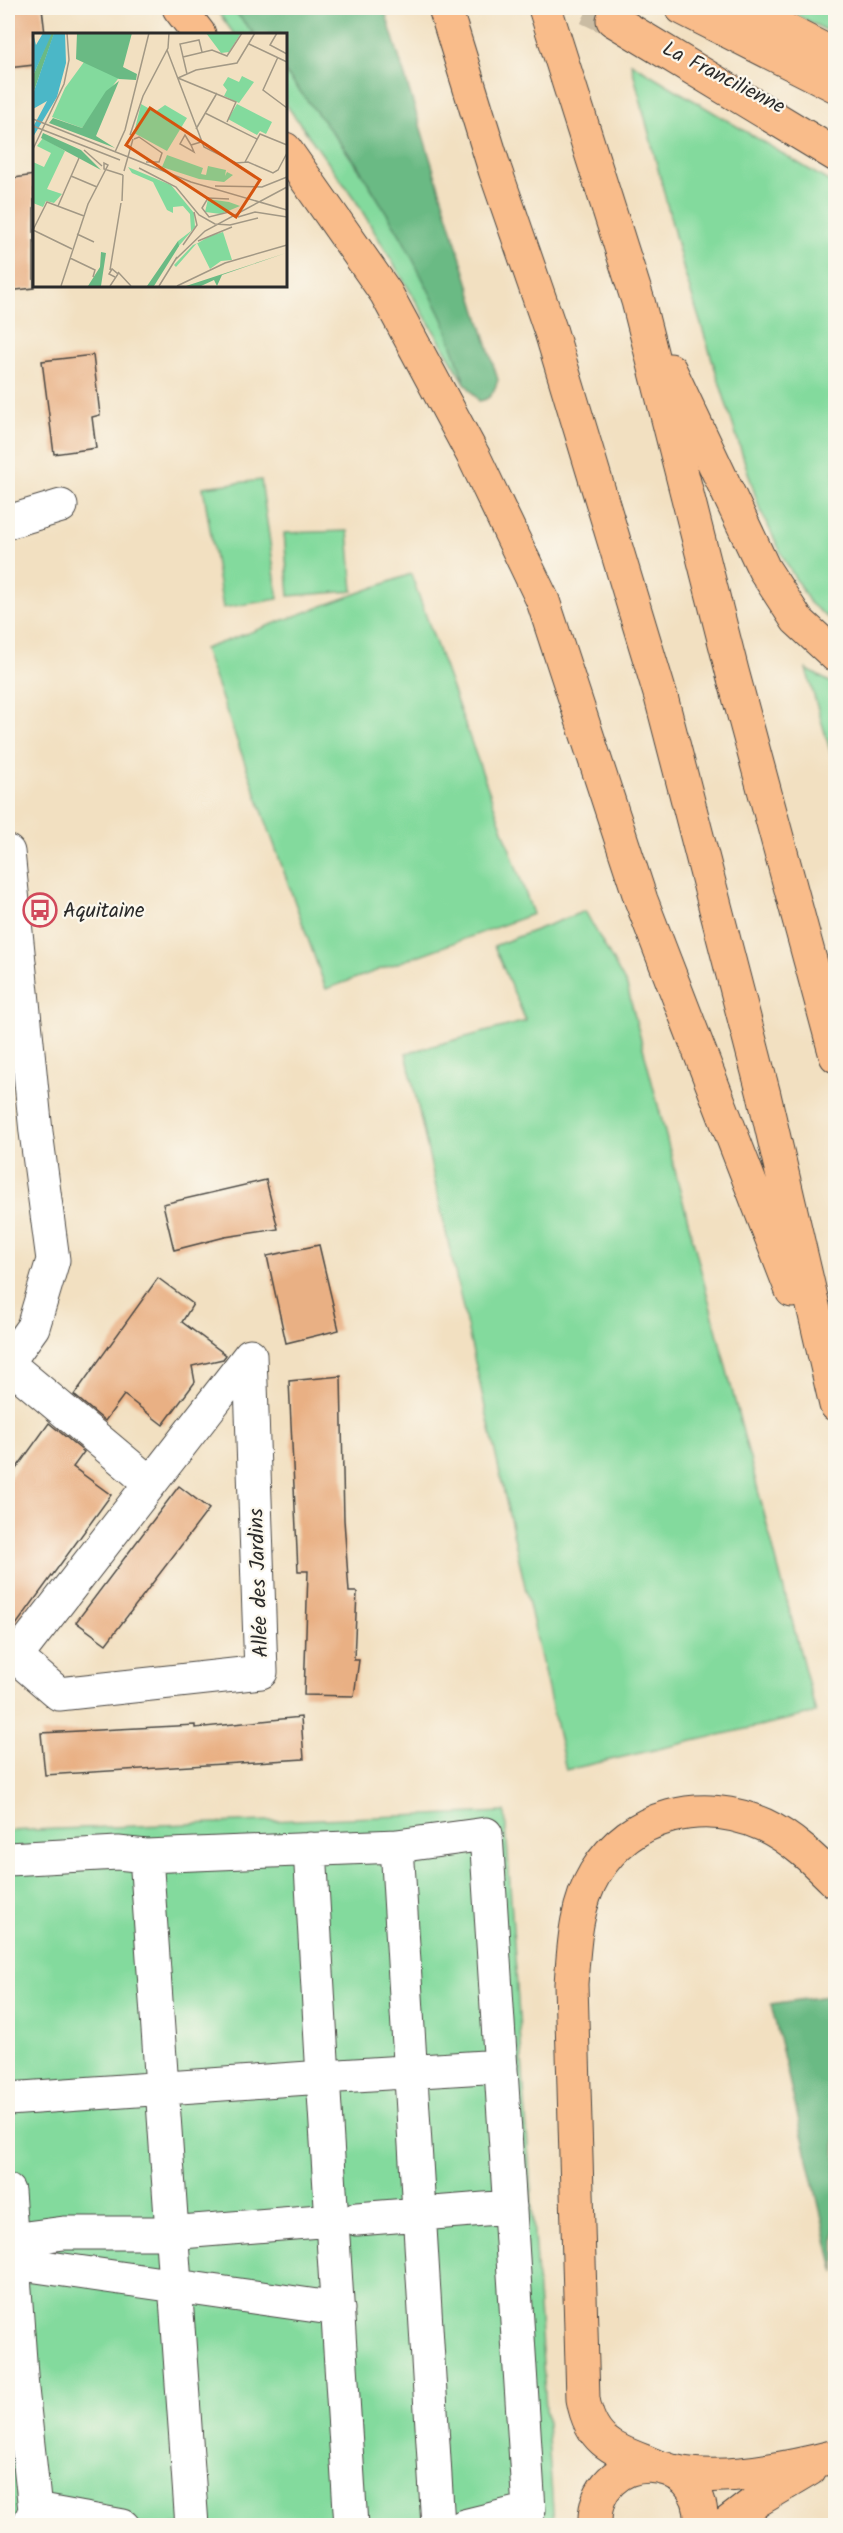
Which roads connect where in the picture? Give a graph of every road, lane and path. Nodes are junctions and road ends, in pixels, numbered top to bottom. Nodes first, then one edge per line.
1 (179, 8) edge
2 (545, 8) edge
3 (682, 8) edge
4 (742, 8) edge
5 (446, 10) edge
6 (198, 33) edge
7 (836, 56) edge
8 (836, 86) edge
9 (836, 133) edge
10 (286, 150) edge
11 (836, 155) edge
12 (638, 301) junction
13 (61, 506) dead end
14 (8, 522) edge
15 (836, 656) edge
16 (8, 852) edge
17 (836, 1056) edge
18 (8, 1363) edge
19 (835, 1404) edge
20 (150, 1482) junction
21 (398, 1846) junction
22 (310, 1849) junction
23 (146, 1856) junction
24 (8, 1860) edge
25 (836, 1882) edge
26 (501, 2066) junction
27 (411, 2071) junction
28 (323, 2077) junction
29 (162, 2087) junction
30 (8, 2099) edge
31 (8, 2191) edge
32 (510, 2207) junction
33 (420, 2214) junction
34 (345, 2219) junction
35 (171, 2231) junction
36 (10, 2254) edge
37 (176, 2285) junction
38 (338, 2309) junction
39 (15, 2386) edge
40 (834, 2457) edge
41 (663, 2468) junction
42 (32, 2518) edge
43 (592, 2518) edge
44 (123, 2526) edge
45 (192, 2526) edge
46 (351, 2526) edge
47 (438, 2526) edge
48 (464, 2526) edge
49 (701, 2526) edge
50 (724, 2526) edge

1 - 6 main road
2 - 12 main road
3 - 8 main road
4 - 7 main road
5 - 19 main road
9 - 11 main road, La Francilienne
10 - 19 main road
12 - 15 main road
12 - 17 main road
13 - 14 street
16 - 18 street
18 - 20 street
20 - 20 street, Allée des Jardins
21 - 22 street
21 - 26 street
21 - 27 street
22 - 23 street
22 - 28 street
23 - 24 street
23 - 29 street
25 - 41 main road
26 - 27 street
26 - 32 street
27 - 28 street
27 - 33 street
28 - 29 street
28 - 34 street
29 - 30 street
29 - 35 street
31 - 36 street
32 - 33 street
32 - 48 street
33 - 34 street
33 - 47 street
34 - 35 street
34 - 38 street
35 - 36 street
35 - 37 street
36 - 37 street
36 - 39 street
37 - 38 street
37 - 45 street
38 - 46 street
39 - 42 street
40 - 41 main road
40 - 50 main road
41 - 43 main road
41 - 49 main road
42 - 44 street

